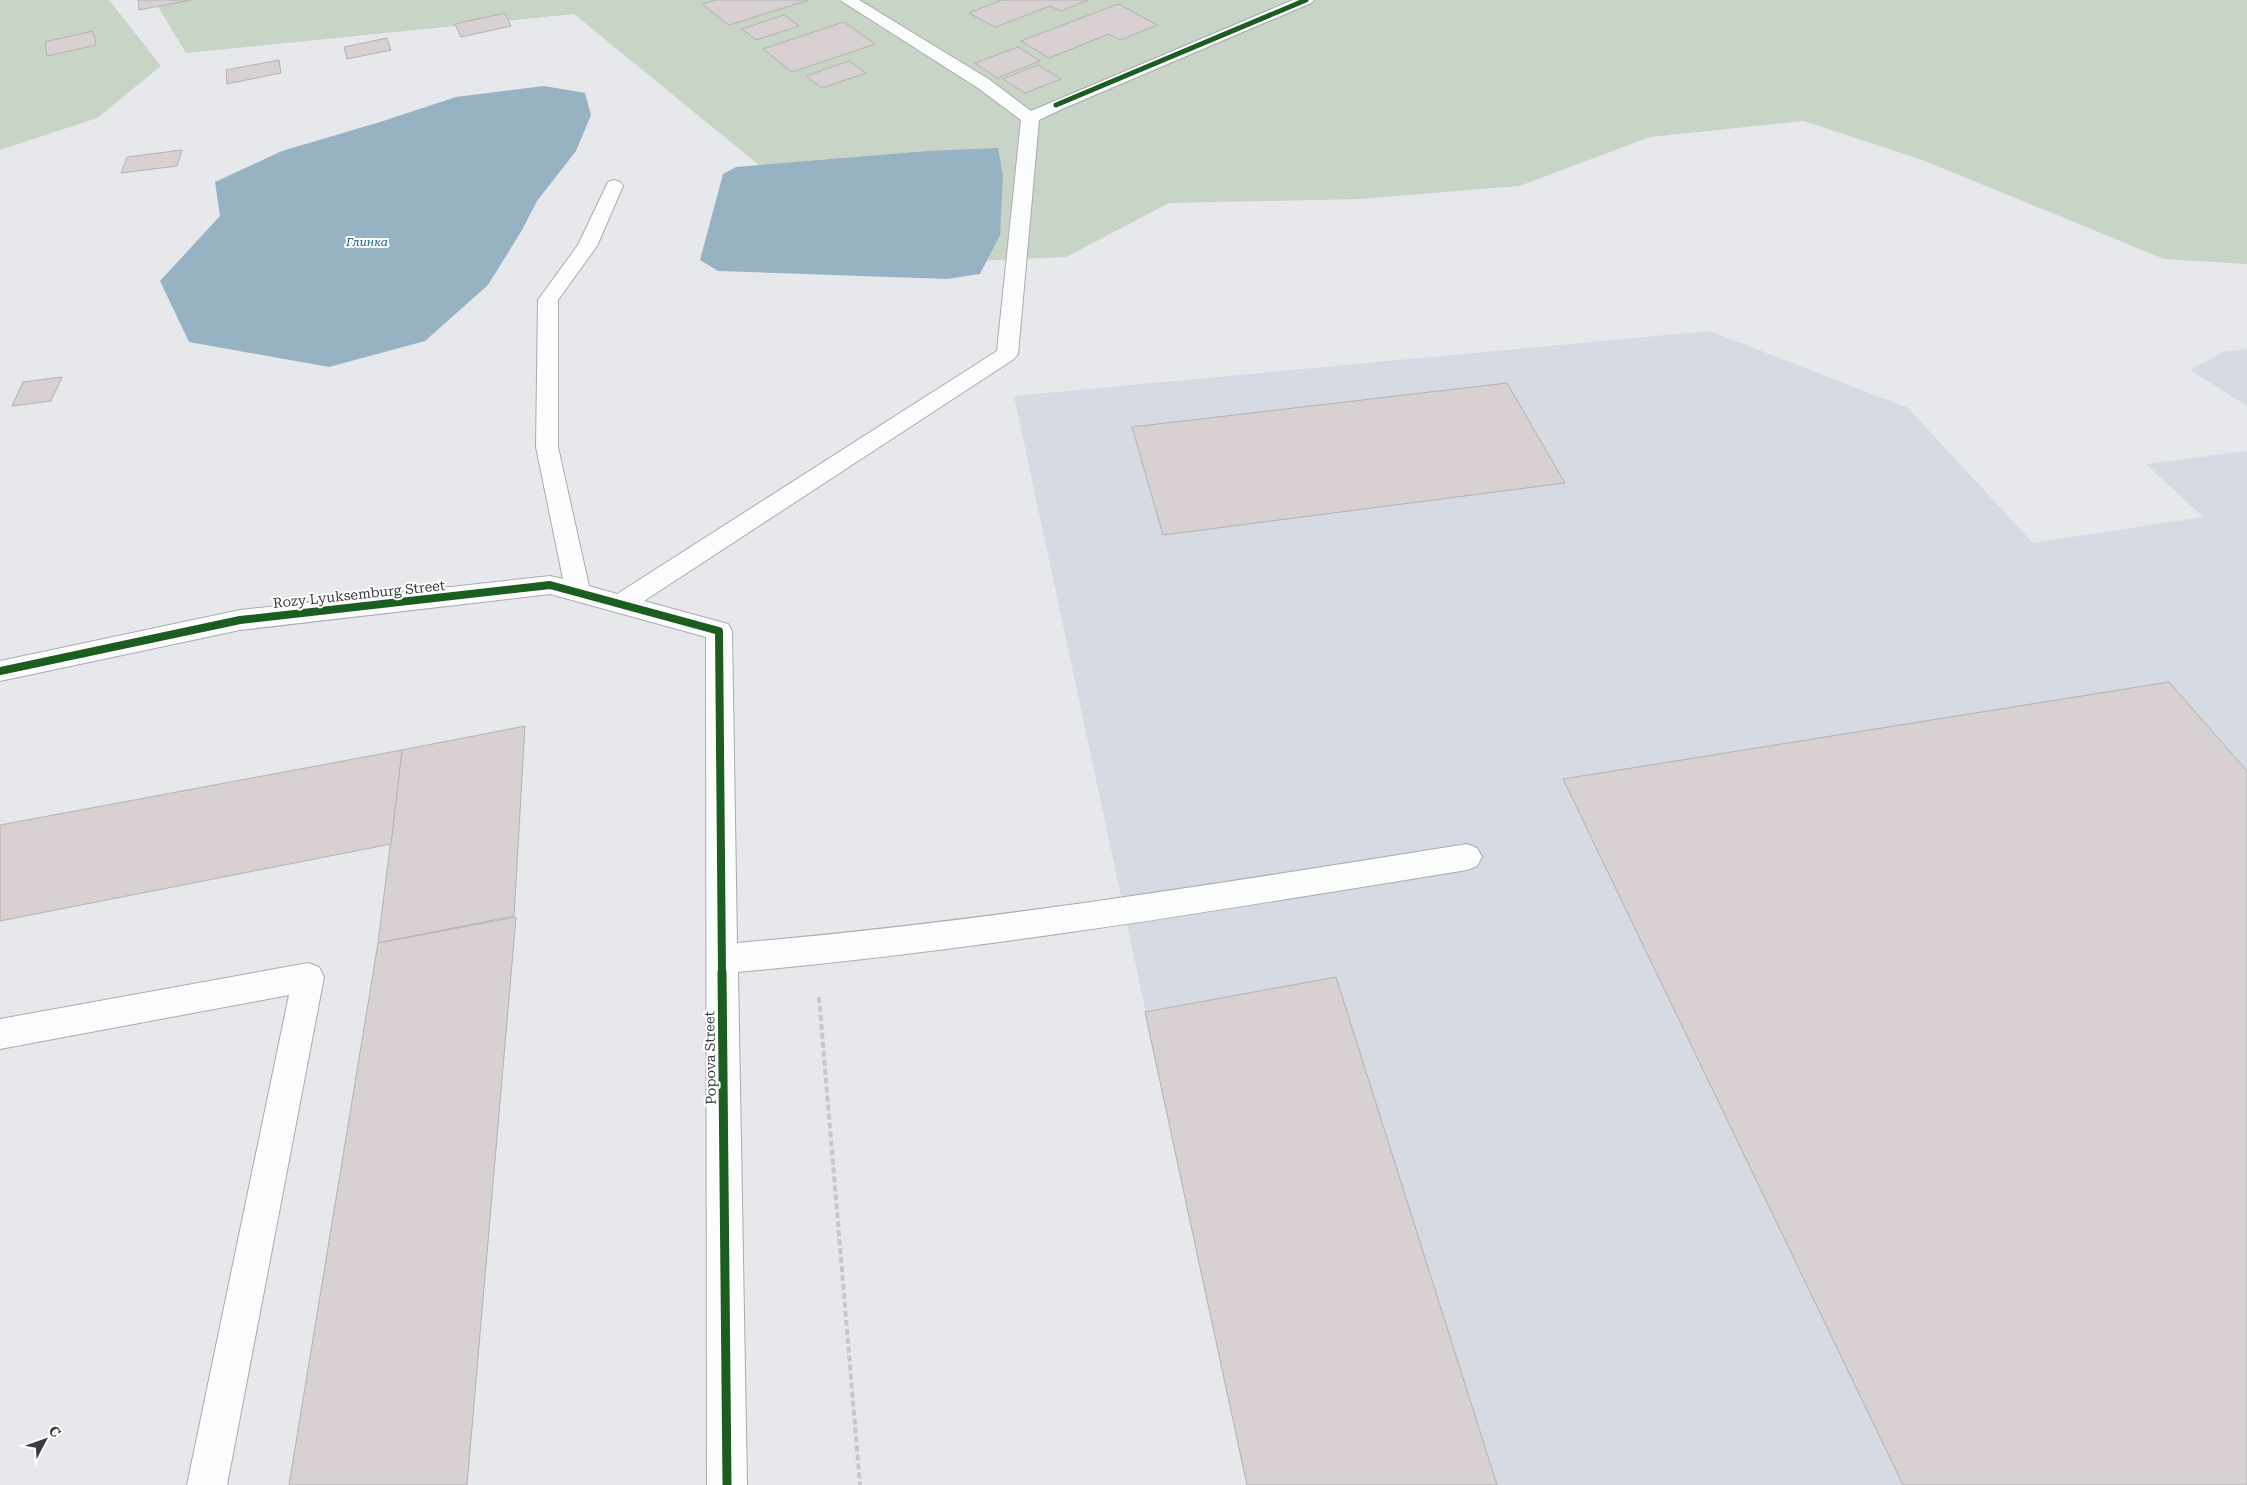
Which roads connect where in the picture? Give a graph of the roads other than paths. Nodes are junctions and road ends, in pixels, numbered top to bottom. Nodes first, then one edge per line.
1 (848, 0) edge
2 (1306, 0) edge
3 (1030, 118) junction
4 (614, 186) dead end
5 (578, 593) junction
6 (620, 604) junction
7 (719, 631) joint
8 (0, 672) edge
9 (1467, 857) dead end
10 (722, 959) junction
11 (0, 1034) edge
12 (207, 1485) edge
13 (727, 1485) edge

1 - 3 street
2 - 3 street
3 - 6 street
4 - 5 street
5 - 6 street, Rozy Lyuksemburg Street
5 - 8 street, Rozy Lyuksemburg Street
6 - 7 street, Rozy Lyuksemburg Street
7 - 10 street, Popova Street
9 - 10 street
10 - 13 street, Popova Street
11 - 12 street

